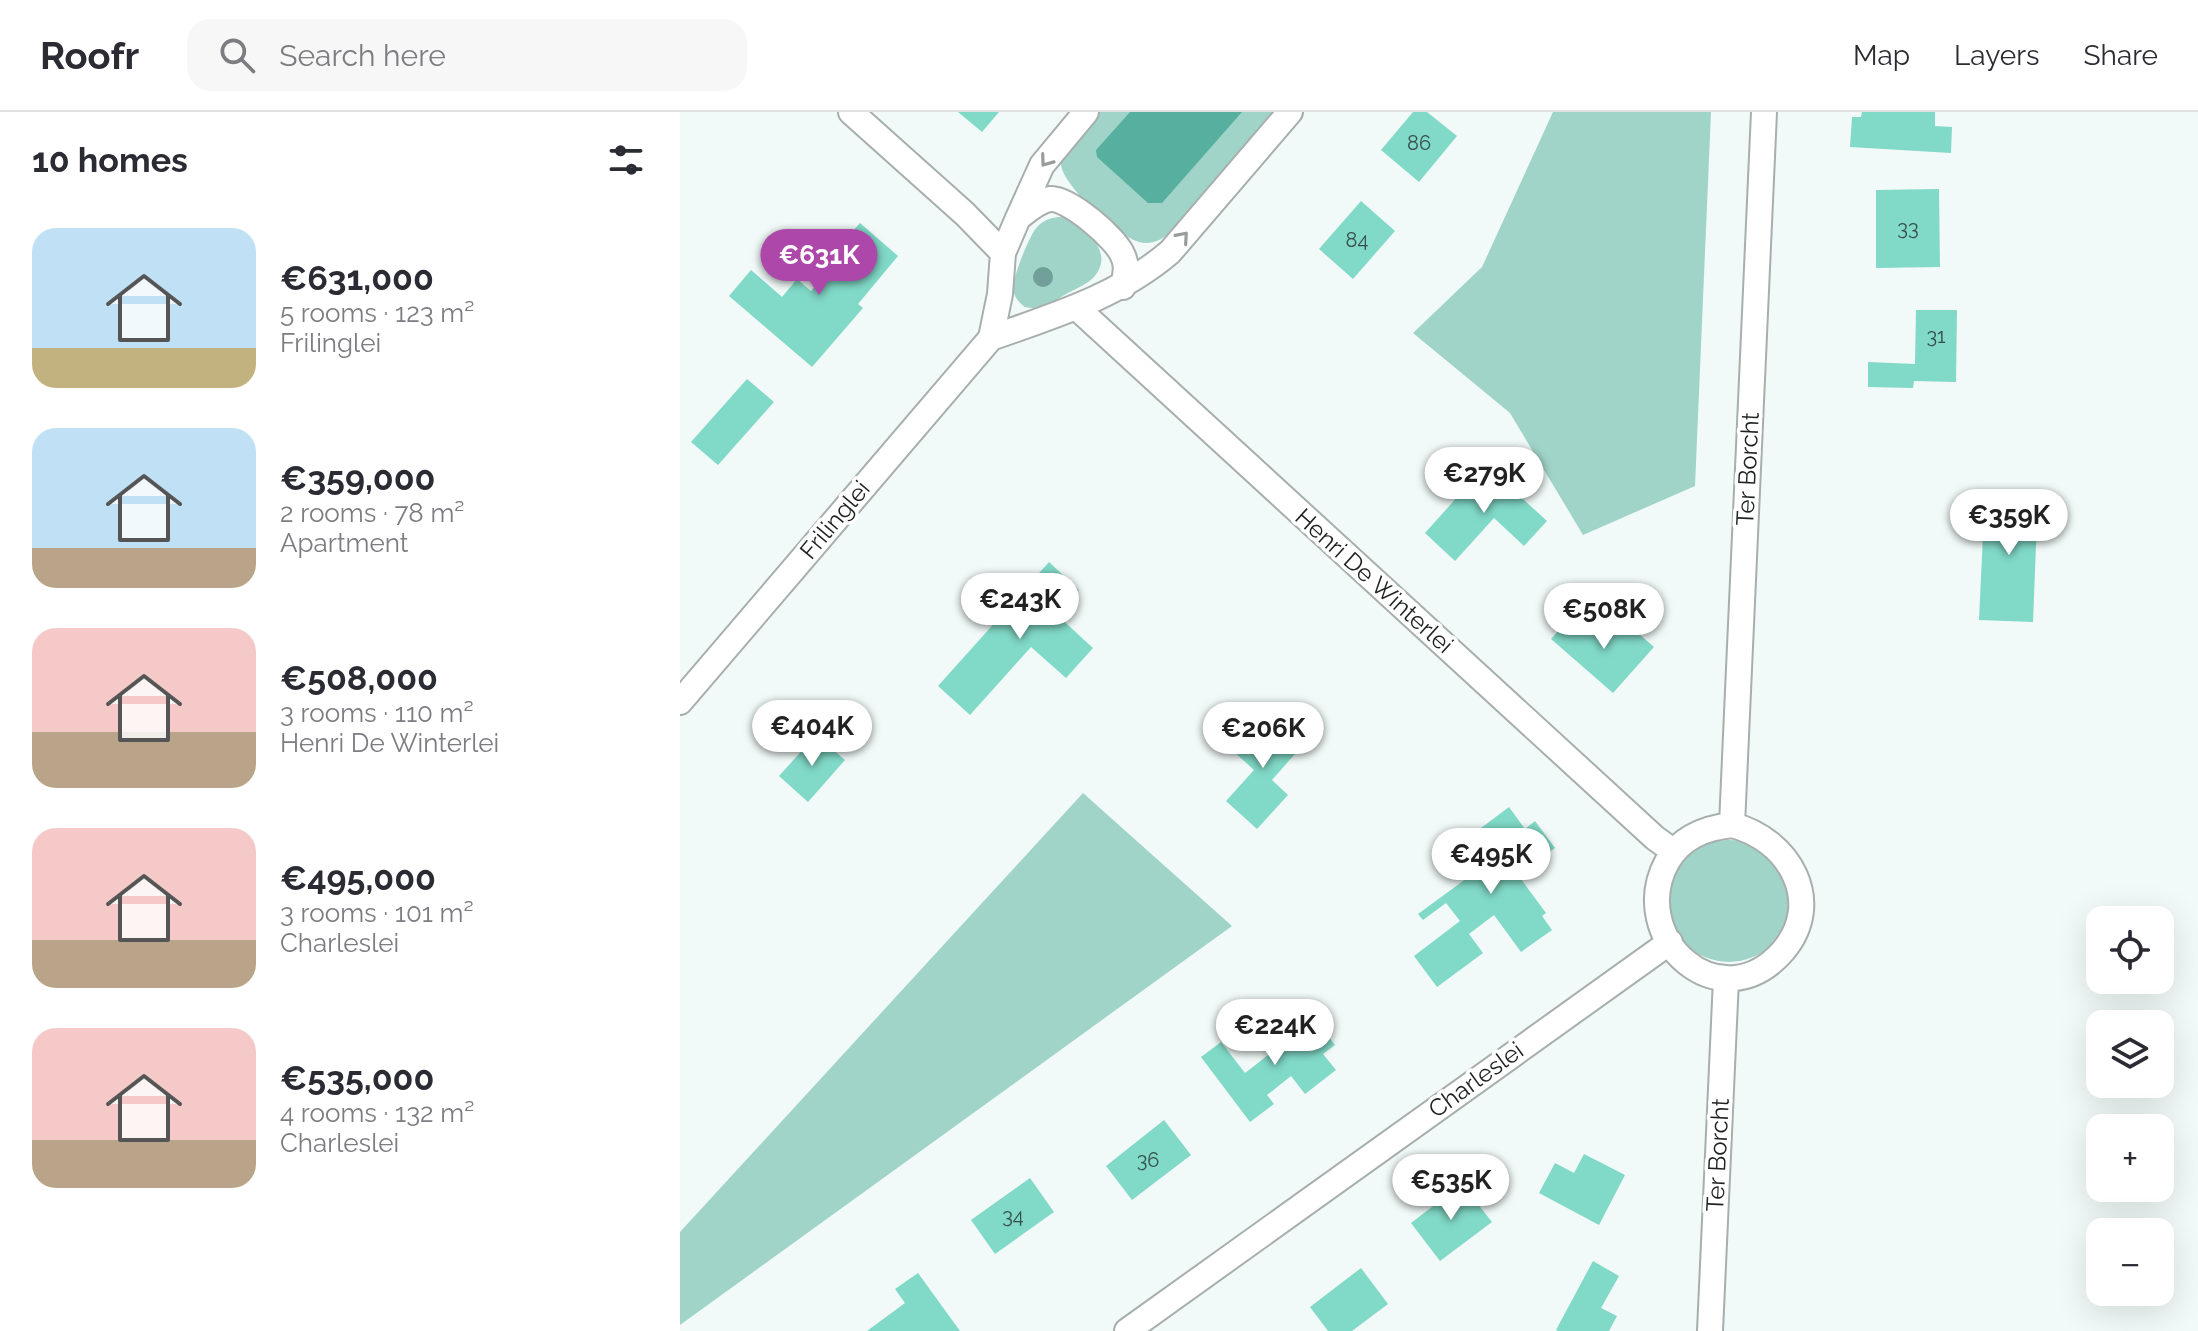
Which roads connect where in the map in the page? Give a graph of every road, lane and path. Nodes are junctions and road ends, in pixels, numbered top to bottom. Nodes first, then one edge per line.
1 (851, 112) edge
2 (1086, 112) edge
3 (1290, 112) edge
4 (1764, 112) edge
5 (1018, 218) junction
6 (1003, 253) junction
7 (1123, 287) junction
8 (1077, 308) junction
9 (991, 338) junction
10 (680, 702) edge
11 (1732, 825) junction
12 (1673, 851) junction
13 (1670, 942) junction
14 (1726, 979) junction
15 (1127, 1331) edge
16 (1710, 1331) edge

1 - 6 street
2 -> 5 street, Frilinglei
7 -> 3 street
4 - 11 street, Ter Borcht
5 - 6 street, Frilinglei
5 - 7 street
6 - 9 street, Frilinglei
7 - 8 street
8 - 9 street
8 - 12 street, Henri De Winterlei
9 - 10 street, Frilinglei
11 - 12 street
11 - 14 street
12 - 13 street
13 - 14 street
13 - 15 street, Charleslei
14 - 16 street, Ter Borcht

